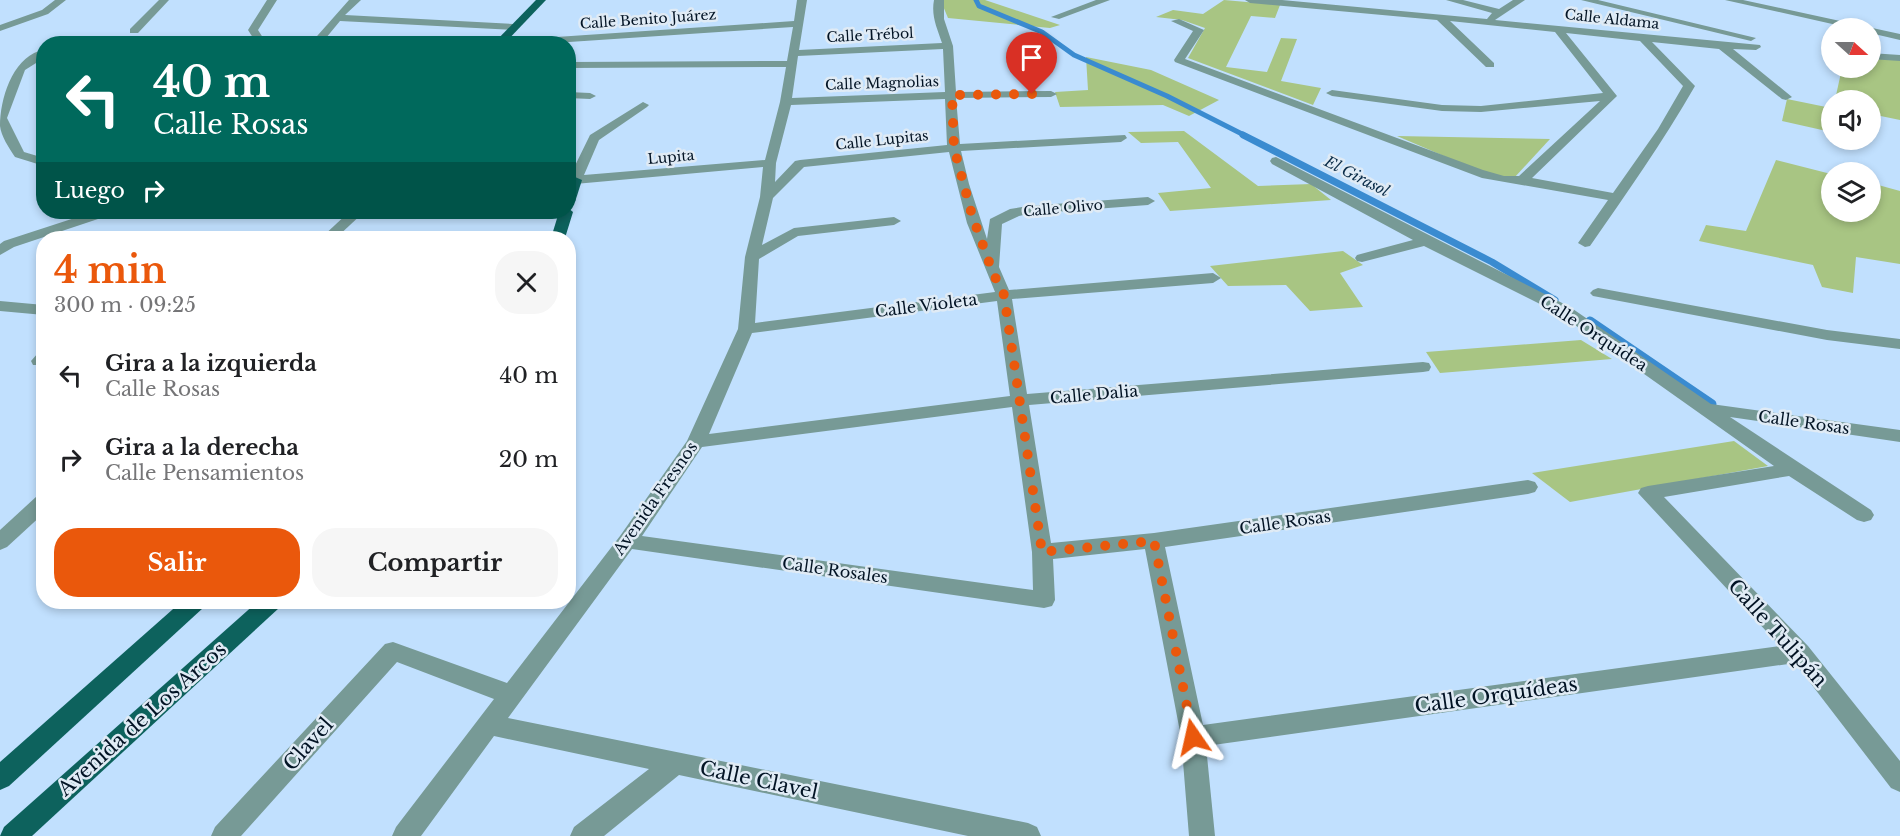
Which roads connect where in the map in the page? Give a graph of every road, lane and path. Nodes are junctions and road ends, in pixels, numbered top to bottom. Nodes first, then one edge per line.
1 (61, 0) edge
2 (164, 0) edge
3 (272, 0) edge
4 (356, 0) edge
5 (541, 0) edge
6 (802, 0) edge
7 (939, 0) edge
8 (1105, 0) edge
9 (1250, 0) edge
10 (1451, 0) edge
11 (1520, 0) edge
12 (1586, 0) edge
13 (1730, 0) edge
14 (1500, 12) junction
15 (1056, 17) dead end
16 (1440, 17) junction
17 (339, 18) junction
18 (1821, 19) edge
19 (1176, 21) dead end
20 (1486, 22) junction
21 (799, 24) junction
22 (513, 27) junction
23 (0, 28) edge
24 (1558, 28) junction
25 (134, 31) dead end
26 (1881, 33) edge
27 (257, 36) edge
28 (322, 36) edge
29 (505, 36) edge
30 (1642, 37) junction
31 (1900, 37) edge
32 (576, 38) edge
33 (948, 46) junction
34 (1722, 46) junction
35 (36, 56) edge
36 (1881, 57) edge
37 (793, 58) junction
38 (1900, 58) edge
39 (576, 65) edge
40 (1490, 65) dead end
41 (1332, 93) dead end
42 (1052, 94) dead end
43 (576, 95) edge
44 (952, 95) junction
45 (590, 96) dead end
46 (1611, 96) junction
47 (1786, 97) dead end
48 (786, 102) junction
49 (643, 105) dead end
50 (1121, 138) dead end
51 (954, 148) junction
52 (36, 159) edge
53 (1276, 160) dead end
54 (770, 163) junction
55 (576, 172) edge
56 (576, 179) edge
57 (1522, 180) junction
58 (767, 197) junction
59 (1617, 198) junction
60 (1148, 201) dead end
61 (84, 219) edge
62 (349, 219) edge
63 (894, 221) dead end
64 (48, 231) edge
65 (336, 231) edge
66 (36, 235) edge
67 (1426, 241) junction
68 (1585, 243) dead end
69 (0, 251) edge
70 (752, 257) junction
71 (1362, 258) dead end
72 (993, 273) junction
73 (1214, 278) dead end
74 (1598, 293) dead end
75 (1004, 295) junction
76 (0, 306) edge
77 (36, 309) edge
78 (746, 329) junction
79 (1900, 344) edge
80 (1423, 367) dead end
81 (1021, 400) junction
82 (1709, 408) junction
83 (1900, 436) edge
84 (696, 441) junction
85 (1792, 469) junction
86 (1528, 487) dead end
87 (36, 508) edge
88 (1864, 515) dead end
89 (627, 541) junction
90 (1154, 541) junction
91 (0, 542) edge
92 (1042, 552) junction
93 (187, 609) edge
94 (263, 609) edge
95 (1800, 653) junction
96 (512, 695) junction
97 (490, 725) junction
98 (1193, 737) junction
99 (676, 763) junction
100 (0, 778) edge
101 (1900, 780) edge
102 (13, 836) edge
103 (224, 836) edge
104 (405, 836) edge
105 (582, 836) edge
106 (1028, 836) edge
107 (1202, 836) edge

1 - 23 street
2 - 25 street
3 - 27 street
4 - 17 street
5 - 22 main road
6 - 21 street, Avenida Fresnos
7 - 33 street
8 - 15 street
9 - 16 street, Calle Aldama
10 - 14 street
11 - 14 street
12 - 34 street, Calle Aldama
13 - 18 street
14 - 20 street
16 - 20 street, Calle Aldama
16 - 40 street
17 - 22 street
17 - 28 street
19 - 57 street
20 - 24 street, Calle Aldama
21 - 32 street, Calle Benito Juárez
21 - 37 street, Avenida Fresnos
22 - 29 main road
24 - 30 street, Calle Aldama
24 - 46 street
26 - 31 street
30 - 34 street, Calle Aldama
30 - 59 street
33 - 37 street, Calle Trébol
33 - 44 street
34 - 47 street
35 - 52 street
36 - 38 street
37 - 39 street
37 - 48 street, Avenida Fresnos
41 - 46 street
42 - 44 street, Calle Magnolias
43 - 45 street
44 - 48 street, Calle Magnolias
44 - 51 street
46 - 57 street
48 - 54 street, Avenida Fresnos
49 - 55 street
50 - 51 street, Calle Lupitas
51 - 58 street, Calle Lupitas
51 - 72 street
53 - 67 street, Calle Orquídea
54 - 56 street, Lupita
54 - 58 street, Avenida Fresnos
57 - 59 street
58 - 70 street, Avenida Fresnos
59 - 68 street
60 - 72 street, Calle Olivo
61 - 64 street
62 - 65 street
63 - 70 street
66 - 69 street
67 - 71 street
67 - 82 street, Calle Orquídea
70 - 78 street, Avenida Fresnos
72 - 75 street
73 - 75 street, Calle Violeta
74 - 79 street
75 - 78 street, Calle Violeta
75 - 81 street
76 - 77 street
78 - 84 street, Avenida Fresnos
80 - 81 street, Calle Dalia
81 - 84 street, Calle Dalia
81 - 92 street
82 - 83 street, Calle Rosas
82 - 85 street, Calle Orquídea
84 - 89 street, Avenida Fresnos
85 - 88 street, Calle Orquídea
85 - 95 street, Calle Tulipán
86 - 90 street, Calle Rosas
87 - 91 street
89 - 92 street, Calle Rosales
89 - 96 street, Avenida Fresnos
90 - 92 street, Calle Rosas
90 - 98 street
93 - 100 main road
94 - 102 main road, Avenida de Los Arcos
95 - 98 street, Calle Orquídeas
95 - 101 street, Calle Tulipán
96 - 97 street, Avenida Fresnos
96 - 103 street, Clavel
97 - 99 street, Calle Clavel
97 - 104 street, Avenida Fresnos
98 - 107 street
99 - 105 street
99 - 106 street, Calle Clavel

